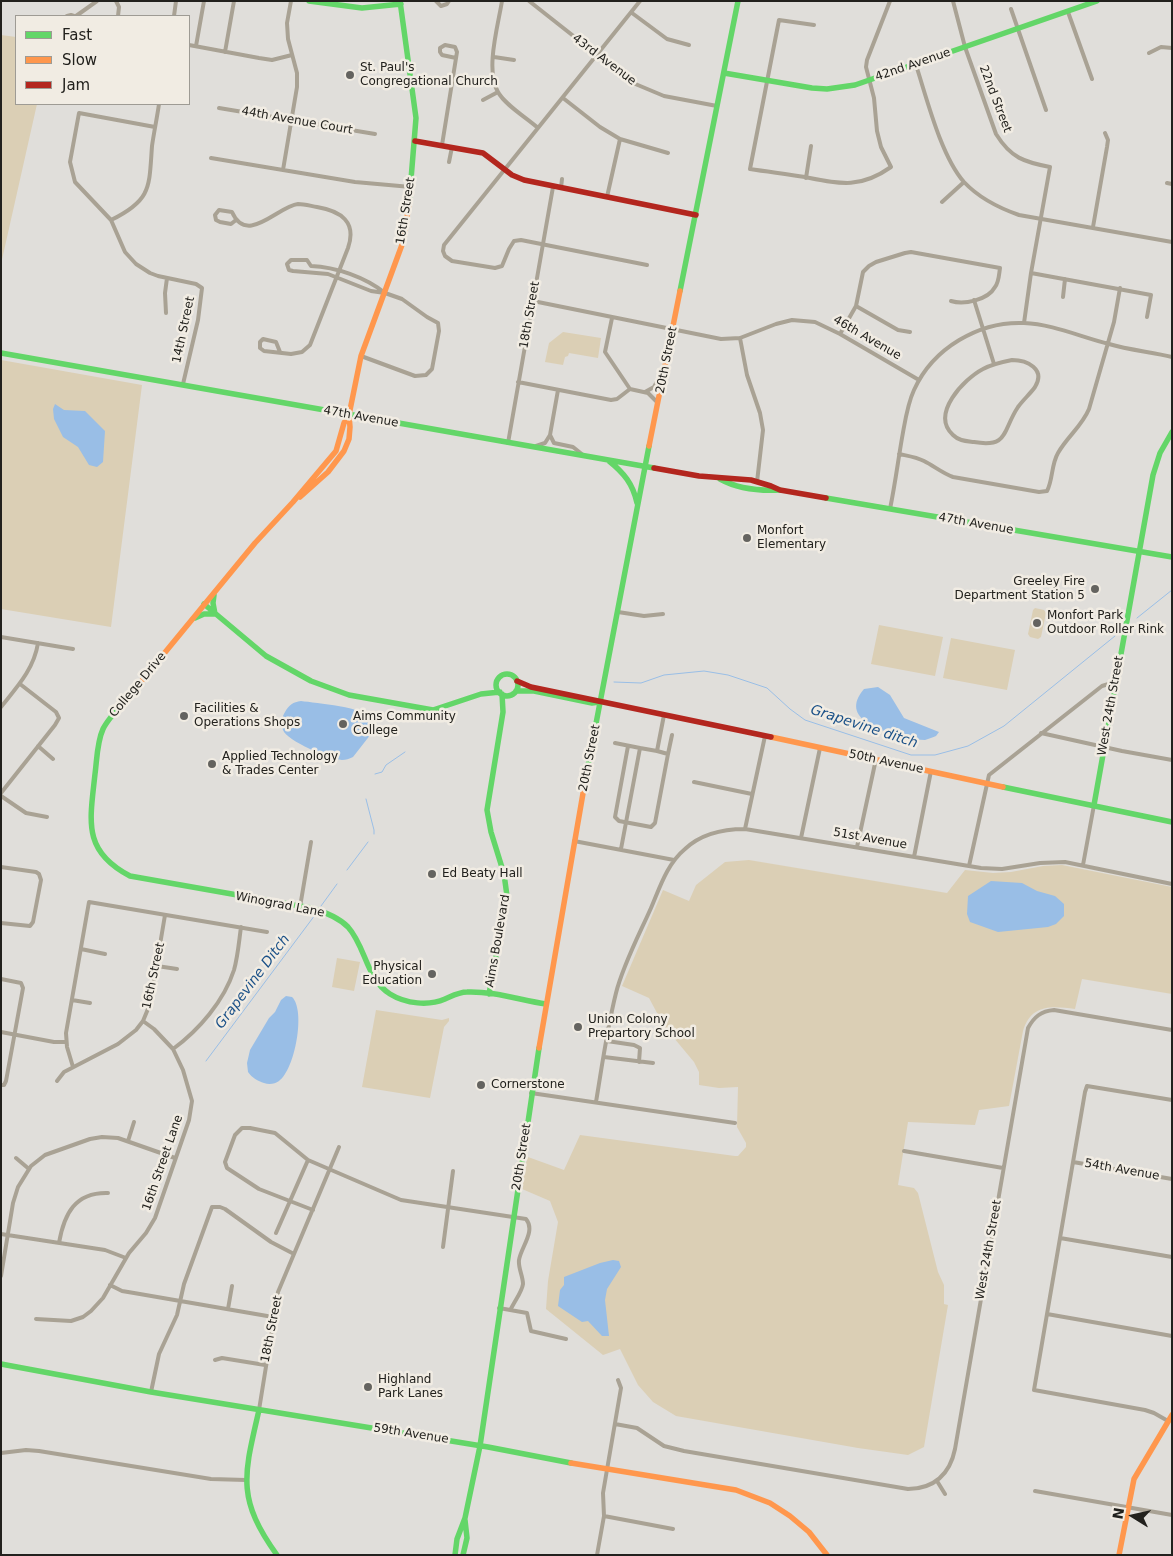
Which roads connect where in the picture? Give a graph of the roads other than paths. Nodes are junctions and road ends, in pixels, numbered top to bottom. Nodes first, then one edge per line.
1 (97, 1) edge
2 (116, 1) edge
3 (176, 1) edge
4 (204, 1) edge
5 (234, 1) edge
6 (291, 1) edge
7 (309, 1) edge
8 (436, 1) edge
9 (449, 1) edge
10 (502, 1) edge
11 (529, 1) edge
12 (640, 1) edge
13 (738, 1) edge
14 (890, 1) edge
15 (952, 1) edge
16 (1096, 1) edge
17 (401, 3) edge
18 (352, 4) edge
19 (1011, 9) dead end
20 (1068, 12) junction
21 (632, 13) junction
22 (76, 15) edge
23 (118, 15) edge
24 (174, 15) edge
25 (814, 26) dead end
26 (1018, 29) junction
27 (190, 45) edge
28 (689, 45) dead end
29 (196, 46) junction
30 (450, 46) junction
31 (965, 47) junction
32 (1172, 48) edge
33 (225, 52) junction
34 (1149, 53) dead end
35 (292, 55) junction
36 (597, 55) junction
37 (448, 57) junction
38 (494, 57) junction
39 (456, 58) junction
40 (514, 60) dead end
41 (916, 66) junction
42 (724, 73) junction
43 (1092, 79) dead end
44 (870, 80) junction
45 (767, 81) junction
46 (498, 92) junction
47 (562, 98) junction
48 (483, 100) dead end
49 (159, 105) edge
50 (717, 106) junction
51 (219, 108) dead end
52 (1046, 110) dead end
53 (291, 120) junction
54 (155, 127) junction
55 (538, 128) junction
56 (1105, 133) dead end
57 (375, 134) dead end
58 (620, 139) junction
59 (415, 141) junction
60 (442, 145) junction
61 (811, 146) dead end
62 (452, 147) junction
63 (668, 153) dead end
64 (211, 158) dead end
65 (449, 162) dead end
66 (283, 170) junction
67 (505, 170) junction
68 (806, 178) junction
69 (562, 179) dead end
70 (964, 182) junction
71 (411, 187) junction
72 (553, 187) junction
73 (561, 188) junction
74 (607, 197) junction
75 (942, 202) dead end
76 (696, 215) junction
77 (1040, 218) junction
78 (110, 220) junction
79 (236, 220) junction
80 (1093, 227) junction
81 (1172, 242) edge
82 (543, 244) junction
83 (647, 265) dead end
84 (312, 266) junction
85 (340, 271) junction
86 (311, 273) junction
87 (1031, 273) junction
88 (337, 277) junction
89 (167, 278) junction
90 (1065, 279) junction
91 (1120, 288) junction
92 (385, 292) junction
93 (1063, 297) dead end
94 (532, 301) junction
95 (951, 301) dead end
96 (975, 302) junction
97 (856, 306) junction
98 (166, 313) dead end
99 (1147, 317) dead end
100 (612, 318) junction
101 (1024, 323) junction
102 (983, 328) junction
103 (672, 330) junction
104 (910, 332) dead end
105 (840, 334) junction
106 (740, 338) junction
107 (1108, 344) junction
108 (280, 352) junction
109 (1, 353) edge
110 (361, 356) junction
111 (1172, 357) edge
112 (666, 362) junction
113 (994, 364) junction
114 (919, 380) junction
115 (518, 382) junction
116 (183, 384) junction
117 (630, 389) junction
118 (558, 390) junction
119 (645, 392) junction
120 (658, 403) junction
121 (349, 415) junction
122 (1172, 432) edge
123 (550, 435) junction
124 (508, 443) junction
125 (534, 447) junction
126 (900, 454) junction
127 (583, 455) junction
128 (607, 460) junction
129 (645, 467) junction
130 (720, 479) junction
131 (757, 482) junction
132 (780, 490) junction
133 (638, 508) junction
134 (890, 509) junction
135 (1139, 552) junction
136 (1172, 558) edge
137 (214, 594) junction
138 (204, 604) junction
139 (618, 612) junction
140 (215, 614) junction
141 (663, 614) dead end
142 (193, 618) junction
143 (1, 637) edge
144 (38, 643) junction
145 (73, 649) dead end
146 (517, 681) junction
147 (1115, 682) junction
148 (497, 683) junction
149 (20, 684) junction
150 (514, 692) junction
151 (501, 693) junction
152 (481, 694) junction
153 (601, 702) junction
154 (1, 707) edge
155 (502, 712) junction
156 (664, 715) junction
157 (1041, 733) junction
158 (672, 735) dead end
159 (765, 736) junction
160 (615, 743) dead end
161 (38, 746) junction
162 (628, 746) junction
163 (1103, 747) junction
164 (640, 748) junction
165 (820, 748) junction
166 (657, 751) junction
167 (668, 754) junction
168 (54, 758) dead end
169 (876, 759) junction
170 (1172, 760) edge
171 (931, 771) junction
172 (694, 782) dead end
173 (987, 783) junction
174 (752, 794) junction
175 (1, 795) edge
176 (1094, 805) junction
177 (47, 817) dead end
178 (626, 822) junction
179 (1172, 822) edge
180 (745, 829) junction
181 (801, 838) junction
182 (574, 841) junction
183 (311, 842) dead end
184 (857, 847) junction
185 (621, 850) junction
186 (914, 857) junction
187 (674, 860) junction
188 (1083, 865) junction
189 (969, 866) junction
190 (1, 867) edge
191 (146, 880) joint
192 (1172, 884) edge
193 (300, 907) junction
194 (166, 915) junction
195 (1, 922) edge
196 (241, 927) junction
197 (267, 932) dead end
198 (81, 949) junction
199 (105, 954) dead end
200 (157, 966) junction
201 (177, 969) dead end
202 (1, 979) edge
203 (489, 994) junction
204 (72, 1000) junction
205 (90, 1003) dead end
206 (546, 1004) junction
207 (143, 1021) junction
208 (1172, 1030) edge
209 (1, 1032) edge
210 (14, 1034) junction
211 (607, 1041) junction
212 (66, 1042) junction
213 (173, 1049) junction
214 (604, 1057) junction
215 (639, 1062) junction
216 (653, 1063) dead end
217 (73, 1067) junction
218 (57, 1081) dead end
219 (3, 1085) edge
220 (531, 1093) junction
221 (1172, 1100) edge
222 (596, 1102) junction
223 (134, 1122) dead end
224 (735, 1123) dead end
225 (128, 1141) junction
226 (339, 1147) dead end
227 (904, 1151) dead end
228 (16, 1158) dead end
229 (175, 1158) junction
230 (308, 1160) junction
231 (1073, 1162) junction
232 (1003, 1168) junction
233 (29, 1169) junction
234 (329, 1170) junction
235 (453, 1172) dead end
236 (1172, 1179) edge
237 (108, 1193) dead end
238 (290, 1201) junction
239 (448, 1208) junction
240 (312, 1210) junction
241 (512, 1217) junction
242 (276, 1233) dead end
243 (1, 1234) edge
244 (8, 1235) junction
245 (1060, 1238) junction
246 (60, 1243) junction
247 (443, 1247) dead end
248 (294, 1254) junction
249 (1172, 1257) edge
250 (126, 1258) junction
251 (1, 1276) edge
252 (110, 1285) junction
253 (232, 1286) dead end
254 (180, 1301) junction
255 (499, 1308) junction
256 (228, 1309) junction
257 (511, 1309) junction
258 (1047, 1314) junction
259 (273, 1317) junction
260 (36, 1319) dead end
261 (1172, 1336) edge
262 (566, 1339) dead end
263 (215, 1360) dead end
264 (1, 1364) edge
265 (265, 1365) junction
266 (618, 1380) dead end
267 (152, 1392) junction
268 (258, 1410) junction
269 (1172, 1415) edge
270 (1168, 1421) junction
271 (615, 1424) junction
272 (480, 1446) junction
273 (1, 1453) edge
274 (607, 1470) junction
275 (246, 1480) junction
276 (937, 1481) junction
277 (1035, 1491) dead end
278 (945, 1494) dead end
279 (1128, 1507) junction
280 (1172, 1515) edge
281 (604, 1516) junction
282 (465, 1518) junction
283 (673, 1529) dead end
284 (277, 1555) edge
285 (454, 1555) edge
286 (464, 1555) edge
287 (597, 1555) edge
288 (827, 1555) edge
289 (1119, 1555) edge

1 - 22 street
2 - 23 street
3 - 24 street
4 - 29 street
5 - 33 street
6 - 35 street
7 - 18 main road
8 - 9 street
10 - 38 street
11 - 36 street, 43rd Avenue
12 - 21 street
13 - 42 main road, 20th Street
14 - 44 street
15 - 31 street, 22nd Street
16 - 20 main road, 42nd Avenue
17 - 18 main road
17 - 59 main road, 16th Street
19 - 26 street
20 - 26 main road, 42nd Avenue
20 - 43 street
21 - 28 street
21 - 36 street
25 - 45 street
26 - 31 main road, 42nd Avenue
26 - 52 street
27 - 29 street
29 - 33 street
30 - 37 street
30 - 37 street
30 - 39 street
31 - 41 main road, 42nd Avenue
31 - 77 street, 22nd Street
32 - 34 street
33 - 35 street
35 - 53 street
36 - 47 street
36 - 50 street, 43rd Avenue
37 - 39 street
38 - 40 street
38 - 46 street
39 - 60 street
41 - 44 main road, 42nd Avenue
41 - 70 street
42 - 45 main road, 42nd Avenue
42 - 50 main road, 20th Street
44 - 45 main road, 42nd Avenue
44 - 68 street
45 - 68 street
46 - 48 street
46 - 55 street
47 - 55 street
47 - 58 street
49 - 54 street
50 - 76 main road, 20th Street
51 - 53 street, 44th Avenue Court
53 - 57 street, 44th Avenue Court
53 - 66 street
54 - 78 street
54 - 78 street, 14th Street
55 - 67 street
56 - 80 street
58 - 63 street
58 - 74 street
59 - 60 main road
59 - 71 main road, 16th Street
60 - 62 main road
61 - 68 street
62 - 65 street
62 - 67 main road
64 - 66 street
66 - 71 street
67 - 72 main road
67 - 82 street
69 - 73 street
70 - 75 street
70 - 77 street
71 - 92 main road, 16th Street
72 - 73 main road
72 - 82 street, 18th Street
73 - 74 main road
74 - 76 main road
76 - 103 main road, 20th Street
77 - 80 street
77 - 87 street, 22nd Street
78 - 89 street, 14th Street
79 - 79 street
79 - 85 street
80 - 81 street
82 - 83 street
82 - 94 street, 18th Street
84 - 85 street
84 - 86 street
84 - 86 street
85 - 88 street
85 - 92 street
86 - 88 street
87 - 90 street
87 - 101 street, 22nd Street
88 - 92 street
88 - 108 street
89 - 98 street
89 - 116 street, 14th Street
90 - 91 street
90 - 93 street
91 - 99 street
91 - 107 street
92 - 110 main road, 16th Street
92 - 110 street
94 - 100 street, 46th Avenue
94 - 115 street, 18th Street
95 - 96 street
96 - 97 street
96 - 102 street
97 - 104 street
97 - 105 street
100 - 103 street, 46th Avenue
100 - 117 street
101 - 102 street
101 - 107 street
102 - 113 street
102 - 114 street
103 - 106 street, 46th Avenue
103 - 112 main road, 20th Street
105 - 106 street, 46th Avenue
105 - 114 street, 46th Avenue
106 - 131 street
107 - 111 street
107 - 126 street
108 - 108 street
109 - 116 main road, 47th Avenue
110 - 121 main road, 16th Street
112 - 119 street
112 - 120 main road, 20th Street
113 - 113 street
114 - 126 street
115 - 118 street
115 - 124 street, 18th Street
116 - 121 main road, 47th Avenue
117 - 118 street
117 - 119 street
118 - 123 street
119 - 120 street
120 - 129 main road, 20th Street
121 - 124 main road, 47th Avenue
121 - 137 main road, College Drive
122 - 135 main road, West 24th Street
123 - 125 street
123 - 127 street
124 - 125 main road, 47th Avenue
125 - 127 main road, 47th Avenue
126 - 134 street
127 - 128 main road, 47th Avenue
128 - 129 main road, 47th Avenue
128 - 133 main road
129 - 130 main road, 47th Avenue
129 - 133 main road, 20th Street
130 - 131 main road, 47th Avenue
130 - 132 main road, 47th Avenue
131 - 132 main road, 47th Avenue
132 - 134 main road, 47th Avenue
133 - 139 main road, 20th Street
134 - 135 main road, 47th Avenue
135 - 136 main road, 47th Avenue
135 - 147 main road, West 24th Street
137 - 138 main road, College Drive
137 - 140 main road
138 - 140 main road
138 - 142 main road, College Drive
139 - 141 street
139 - 153 main road, 20th Street
140 - 142 main road
140 - 152 main road
142 - 191 main road, College Drive
143 - 144 street
144 - 145 street
144 - 149 street
146 - 148 main road
146 - 150 main road
146 - 153 main road, 50th Avenue
147 - 157 street
147 - 163 main road, West 24th Street
148 - 151 main road
148 - 152 main road
149 - 154 street
149 - 161 street
150 - 151 main road
150 - 153 main road, 50th Avenue
150 - 155 main road, Aims Boulevard
151 - 152 main road
151 - 155 main road, Aims Boulevard
153 - 156 main road, 50th Avenue
153 - 182 main road, 20th Street
155 - 203 main road, Aims Boulevard
156 - 159 main road, 50th Avenue
156 - 166 street
157 - 163 street
157 - 173 street
158 - 167 street
159 - 165 main road, 50th Avenue
159 - 174 street
160 - 162 street
161 - 168 street
161 - 175 street
162 - 164 street
162 - 178 street
163 - 170 street
163 - 176 main road, West 24th Street
164 - 166 street
164 - 178 street
165 - 169 main road, 50th Avenue
165 - 181 street
166 - 167 street
167 - 178 street
169 - 171 main road, 50th Avenue
169 - 184 street
171 - 173 main road, 50th Avenue
171 - 186 street
172 - 174 street
173 - 176 main road, 50th Avenue
173 - 189 street
174 - 180 street
175 - 177 street
176 - 179 main road, 50th Avenue
176 - 188 street, West 24th Street
178 - 185 street
180 - 181 street, 51st Avenue
180 - 187 street, 51st Avenue
181 - 184 street, 51st Avenue
182 - 185 street
182 - 206 main road, 20th Street
183 - 193 street
184 - 186 street, 51st Avenue
185 - 187 street
186 - 189 street, 51st Avenue
187 - 211 street, 51st Avenue
188 - 189 street, 51st Avenue
188 - 192 street, 51st Avenue
190 - 195 street
191 - 193 main road, Winograd Lane
193 - 203 main road, Winograd Lane
194 - 196 street
194 - 198 street
194 - 200 street, 16th Street
196 - 197 street
196 - 213 street
198 - 199 street
198 - 204 street
200 - 201 street
200 - 207 street, 16th Street
202 - 210 street
203 - 206 main road
204 - 205 street
204 - 212 street
206 - 220 main road, 20th Street
207 - 213 street, 16th Street Lane
207 - 217 street, 16th Street
208 - 232 street, West 24th Street
209 - 210 street
210 - 212 street
210 - 219 street
211 - 214 street, 51st Avenue
211 - 215 street
212 - 217 street
213 - 229 street, 16th Street Lane
214 - 215 street
214 - 222 street, 51st Avenue
215 - 216 street
217 - 218 street, 16th Street
220 - 222 street
220 - 241 main road, 20th Street
221 - 231 street
222 - 224 street
223 - 225 street
225 - 229 street
225 - 233 street
226 - 234 street, 18th Street
227 - 232 street
228 - 233 street
229 - 250 street, 16th Street Lane
230 - 234 street
230 - 238 street
230 - 238 street
231 - 236 street, 54th Avenue
231 - 245 street
232 - 276 street, West 24th Street
233 - 244 street
234 - 239 street
234 - 240 street, 18th Street
235 - 239 street
237 - 246 street
238 - 240 street
238 - 242 street
239 - 241 street
239 - 247 street
240 - 248 street, 18th Street
241 - 255 main road, 20th Street
241 - 257 street
243 - 244 street
244 - 246 street
244 - 251 street
245 - 249 street
245 - 258 street
246 - 250 street
248 - 254 street
248 - 259 street, 18th Street
250 - 252 street, 16th Street Lane
252 - 254 street
252 - 260 street, 16th Street Lane
253 - 256 street
254 - 256 street
254 - 267 street
255 - 257 street
255 - 272 main road, 20th Street
256 - 259 street
257 - 262 street
258 - 261 street
258 - 270 street
259 - 265 street, 18th Street
263 - 265 street
264 - 267 main road, 59th Avenue
265 - 268 street, 18th Street
266 - 271 street
267 - 268 main road, 59th Avenue
268 - 272 main road, 59th Avenue
268 - 275 main road, 18th Street
269 - 270 main road
270 - 279 main road
271 - 274 street
271 - 276 street
272 - 274 main road, 59th Avenue
272 - 282 main road, 20th Street
273 - 275 street
274 - 281 street
274 - 288 main road, 59th Avenue
275 - 284 main road, 18th Street
276 - 278 street
277 - 279 street
279 - 280 street
279 - 289 main road
281 - 283 street
281 - 287 street
282 - 285 main road, 20th Street
282 - 286 main road, 20th Street

